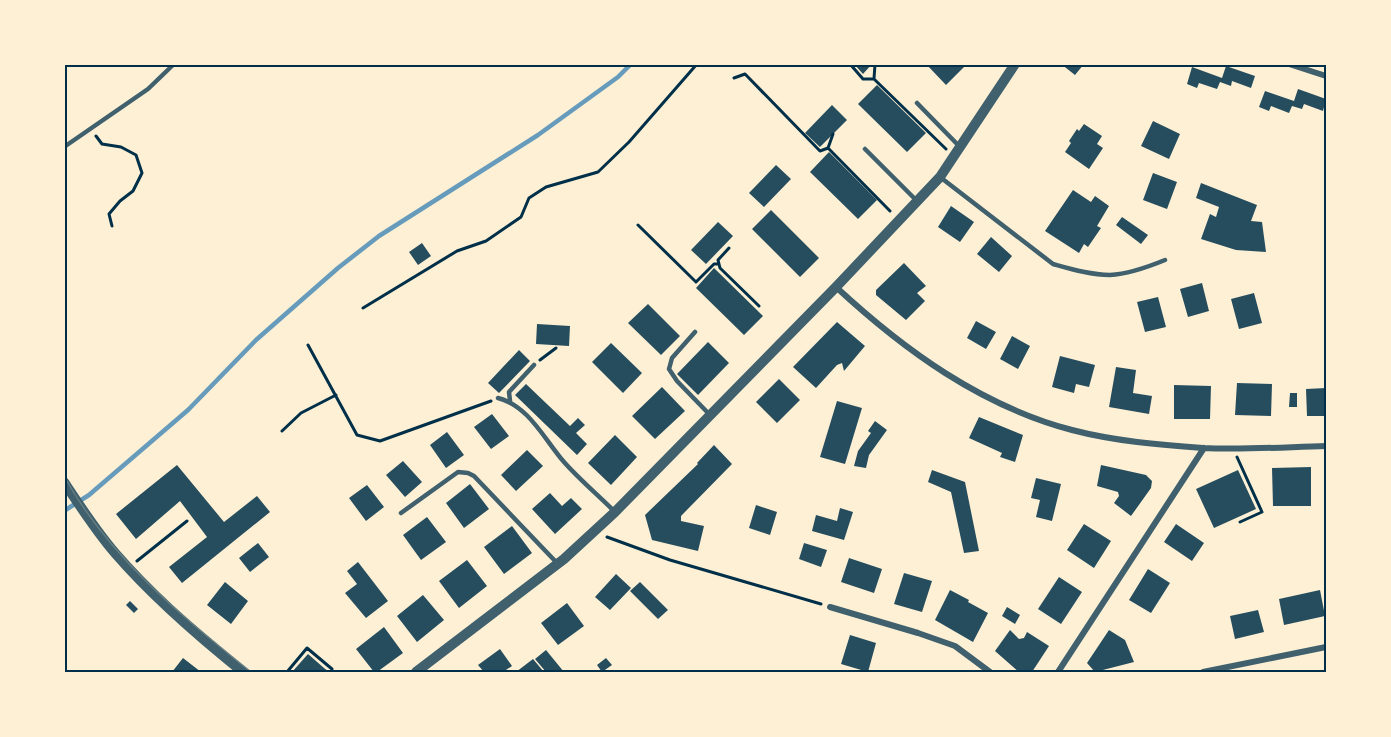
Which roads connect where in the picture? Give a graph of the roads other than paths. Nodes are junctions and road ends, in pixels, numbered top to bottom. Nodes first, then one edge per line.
1 (174, 64) edge
2 (1015, 64) edge
3 (1289, 64) edge
4 (1326, 76) edge
5 (917, 103) dead end
6 (960, 146) junction
7 (64, 147) edge
8 (865, 149) dead end
9 (940, 177) junction
10 (918, 202) junction
11 (1165, 260) dead end
12 (836, 287) junction
13 (695, 332) dead end
14 (534, 365) road end
15 (498, 398) road end
16 (510, 401) junction
17 (710, 415) junction
18 (1326, 446) edge
19 (1204, 448) junction
20 (64, 482) edge
21 (615, 512) junction
22 (400, 513) dead end
23 (557, 564) junction
24 (830, 607) road end
25 (1326, 646) edge
26 (243, 672) edge
27 (416, 672) edge
28 (990, 672) edge
29 (1058, 672) edge
30 (1203, 672) edge

1 - 7 lane
2 - 6 street
3 - 4 street
5 - 6 lane
6 - 9 street
8 - 10 lane
9 - 10 street
9 - 11 lane
10 - 12 street
12 - 17 street
12 - 19 street
13 - 17 lane
14 - 16 lane
15 - 16 lane
16 - 21 lane
17 - 21 street
18 - 19 street
19 - 29 street
20 - 26 street
21 - 23 street
22 - 23 lane
23 - 27 street
24 - 28 street
25 - 30 street

